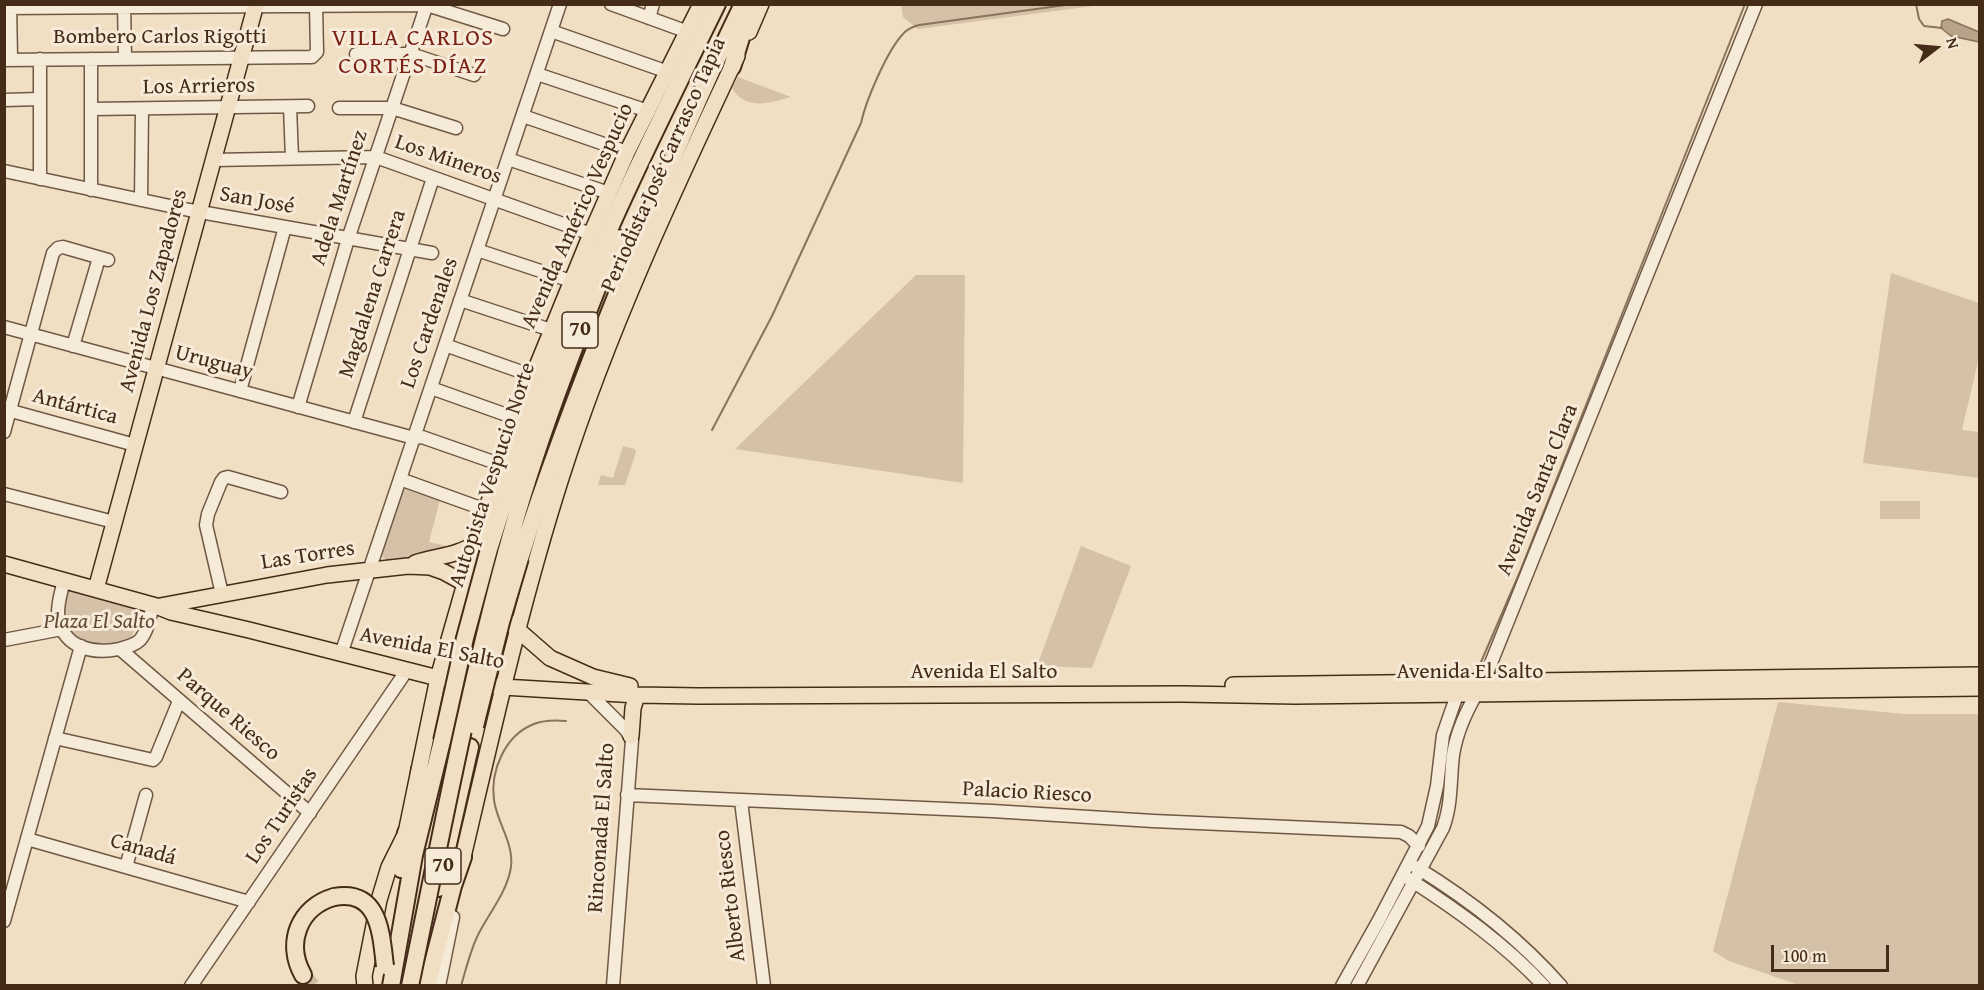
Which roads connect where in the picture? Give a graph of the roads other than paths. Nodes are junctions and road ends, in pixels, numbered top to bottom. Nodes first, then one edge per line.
1 (560, 4) edge
2 (611, 4) edge
3 (653, 4) edge
4 (701, 4) edge
5 (717, 4) edge
6 (743, 4) edge
7 (751, 4) edge
8 (761, 4) edge
9 (1756, 4) edge
10 (256, 5) edge
11 (427, 5) edge
12 (124, 6) edge
13 (316, 6) edge
14 (8, 7) edge
15 (649, 18) junction
16 (503, 28) dead end
17 (551, 31) junction
18 (688, 32) junction
19 (356, 54) dead end
20 (411, 54) junction
21 (241, 57) junction
22 (125, 58) junction
23 (8, 59) edge
24 (40, 59) junction
25 (91, 59) junction
26 (732, 67) junction
27 (668, 72) junction
28 (537, 74) junction
29 (474, 75) dead end
30 (40, 99) junction
31 (4, 100) edge
32 (308, 106) dead end
33 (227, 107) junction
34 (290, 107) junction
35 (339, 108) dead end
36 (392, 108) junction
37 (142, 109) junction
38 (91, 110) junction
39 (648, 111) junction
40 (666, 111) junction
41 (523, 116) junction
42 (456, 128) dead end
43 (627, 152) junction
44 (376, 157) junction
45 (292, 158) junction
46 (213, 159) junction
47 (508, 159) junction
48 (4, 171) edge
49 (433, 178) junction
50 (40, 179) junction
51 (91, 190) junction
52 (609, 193) junction
53 (494, 199) junction
54 (141, 200) junction
55 (199, 212) junction
56 (285, 227) junction
57 (591, 234) junction
58 (348, 238) junction
59 (410, 249) junction
60 (477, 249) junction
61 (432, 253) dead end
62 (572, 281) junction
63 (460, 300) junction
64 (4, 327) edge
65 (551, 330) junction
66 (32, 334) junction
67 (445, 345) junction
68 (73, 346) junction
69 (156, 369) junction
70 (533, 376) junction
71 (431, 388) junction
72 (240, 391) junction
73 (298, 407) junction
74 (8, 410) edge
75 (518, 419) junction
76 (354, 422) junction
77 (4, 432) edge
78 (414, 438) junction
79 (135, 445) junction
80 (502, 465) junction
81 (400, 479) junction
82 (281, 492) dead end
83 (4, 494) edge
84 (486, 510) junction
85 (114, 522) junction
86 (483, 545) junction
87 (513, 556) junction
88 (538, 558) junction
89 (4, 564) edge
90 (408, 566) junction
91 (369, 570) junction
92 (64, 580) junction
93 (464, 583) junction
94 (96, 589) junction
95 (222, 594) junction
96 (486, 602) junction
97 (459, 604) junction
98 (155, 605) junction
99 (62, 629) junction
100 (518, 631) junction
101 (4, 640) edge
102 (81, 646) junction
103 (120, 649) junction
104 (341, 654) junction
105 (550, 658) junction
106 (407, 670) junction
107 (1980, 675) edge
108 (438, 678) junction
109 (503, 687) junction
110 (1459, 688) junction
111 (1980, 688) edge
112 (1479, 689) junction
113 (587, 691) junction
114 (637, 695) junction
115 (179, 701) junction
116 (428, 724) junction
117 (631, 736) junction
118 (55, 738) junction
119 (490, 740) junction
120 (420, 769) junction
121 (146, 795) dead end
122 (627, 795) junction
123 (741, 801) junction
124 (310, 813) junction
125 (406, 833) junction
126 (27, 839) junction
127 (1419, 846) junction
128 (463, 857) junction
129 (126, 867) junction
130 (1415, 867) junction
131 (1408, 879) junction
132 (249, 902) junction
133 (403, 919) junction
134 (4, 921) edge
135 (1520, 953) junction
136 (385, 966) junction
137 (303, 975) tunnel mouth
138 (191, 986) edge
139 (365, 986) edge
140 (382, 986) edge
141 (391, 986) edge
142 (410, 986) edge
143 (418, 986) edge
144 (427, 986) edge
145 (439, 986) edge
146 (613, 986) edge
147 (764, 986) edge
148 (1342, 986) edge
149 (1357, 986) edge
150 (1544, 986) edge
151 (1561, 986) edge

1 - 17 street, Los Cardenales
2 - 15 street
3 - 15 street
4 - 18 main road, Avenida Américo Vespucio
5 - 40 highway, Autopista Vespucio Norte / 70
6 - 87 highway, 70
7 - 26 highway
8 - 26 main road, Periodista José Carrasco Tapia
9 - 112 street, Avenida Santa Clara
10 - 12 street
10 - 13 street
10 - 21 main road, Avenida Los Zapadores
11 - 13 street
11 - 16 street
11 - 20 street, Adela Martínez
12 - 14 street
12 - 22 street
13 - 21 street, Bombero Carlos Rigotti
14 - 23 street
15 - 18 street
17 - 27 street
17 - 28 street, Los Cardenales
18 - 27 main road, Avenida Américo Vespucio
19 - 20 street
20 - 29 street
20 - 36 street, Adela Martínez
21 - 22 street, Bombero Carlos Rigotti
21 - 33 main road, Avenida Los Zapadores
22 - 25 street, Bombero Carlos Rigotti
23 - 24 street, Bombero Carlos Rigotti
24 - 25 street, Bombero Carlos Rigotti
24 - 30 street
25 - 38 street
26 - 88 main road, Periodista José Carrasco Tapia
27 - 39 main road, Avenida Américo Vespucio
28 - 39 street
28 - 41 street, Los Cardenales
30 - 31 street
30 - 50 street
32 - 34 street, Los Arrieros
33 - 34 street, Los Arrieros
33 - 37 street, Los Arrieros
33 - 46 main road, Avenida Los Zapadores
34 - 45 street
35 - 36 street
36 - 42 street
36 - 44 street, Adela Martínez
37 - 38 street, Los Arrieros
37 - 54 street
38 - 51 street
39 - 43 main road, Avenida Américo Vespucio
40 - 86 highway, Autopista Vespucio Norte
40 - 87 highway, 70
41 - 43 street
41 - 47 street, Los Cardenales
43 - 52 main road, Avenida Américo Vespucio
44 - 45 street, Los Mineros
44 - 49 street, Los Mineros
44 - 58 street, Adela Martínez
45 - 46 street, Los Mineros
46 - 55 main road, Avenida Los Zapadores
47 - 52 street
47 - 53 street, Los Cardenales
48 - 50 street, San José
49 - 53 street, Los Mineros
49 - 59 street, Magdalena Carrera
50 - 51 street, San José
51 - 54 street, San José
52 - 57 main road, Avenida Américo Vespucio
53 - 57 street, Los Mineros
53 - 60 street, Los Cardenales
54 - 55 street, San José
55 - 56 street, San José
55 - 69 main road, Avenida Los Zapadores
56 - 58 street, San José
56 - 72 street
57 - 62 main road, Avenida Américo Vespucio
58 - 59 street, San José
58 - 73 street, Adela Martínez
59 - 61 street, San José
59 - 76 street, Magdalena Carrera
60 - 62 street
60 - 63 street, Los Cardenales
62 - 65 main road, Avenida Américo Vespucio
63 - 65 street
63 - 67 street, Los Cardenales
64 - 66 street, Uruguay
65 - 70 main road, Avenida Américo Vespucio
66 - 68 street, Uruguay
66 - 68 street
66 - 74 street
67 - 70 street
67 - 71 street, Los Cardenales
68 - 69 street, Uruguay
69 - 72 street, Uruguay
69 - 79 main road, Avenida Los Zapadores
70 - 75 main road, Avenida Américo Vespucio
71 - 75 street
71 - 78 street, Los Cardenales
72 - 73 street, Uruguay
73 - 76 street, Uruguay
74 - 77 street
74 - 79 street, Antártica
75 - 80 main road, Avenida Américo Vespucio
76 - 78 street, Uruguay
78 - 80 street, Uruguay
78 - 81 street, Los Cardenales
79 - 85 main road, Avenida Los Zapadores
80 - 84 main road, Avenida Américo Vespucio
81 - 84 street
81 - 91 street, Los Cardenales
82 - 95 street
83 - 85 street
84 - 86 main road, Avenida Américo Vespucio
85 - 94 main road, Avenida Los Zapadores
86 - 88 main road
86 - 90 main road
86 - 93 main road, Avenida Américo Vespucio
86 - 133 highway, Autopista Vespucio Norte, bridge
87 - 142 highway, 70, bridge
87 - 143 highway, 70, bridge
88 - 100 main road, Periodista José Carrasco Tapia
89 - 92 main road, Avenida El Salto
90 - 91 main road, Las Torres
90 - 93 main road, Las Torres
91 - 95 main road, Las Torres
91 - 104 street, Los Cardenales
92 - 94 main road, Avenida El Salto
92 - 99 street
93 - 96 main road, Avenida El Salto
93 - 97 main road, Avenida Américo Vespucio
94 - 98 main road, Avenida El Salto
95 - 98 main road, Las Torres
96 - 97 main road
96 - 100 main road, Avenida El Salto
97 - 108 main road, Avenida Américo Vespucio
98 - 103 street
98 - 104 main road, Avenida El Salto
99 - 101 street
99 - 102 street
100 - 105 main road, Avenida El Salto
100 - 109 main road, Periodista José Carrasco Tapia
102 - 103 street
102 - 118 street
103 - 115 street, Parque Riesco
104 - 106 main road, Avenida El Salto
105 - 110 main road, Avenida El Salto
105 - 113 main road
106 - 108 main road, Avenida El Salto
106 - 124 street, Los Turistas
107 - 112 main road, Avenida El Salto
108 - 109 main road, Avenida El Salto
108 - 116 main road, Avenida Américo Vespucio
109 - 113 main road, Avenida El Salto
109 - 119 main road
110 - 112 main road, Avenida El Salto
110 - 114 main road, Avenida El Salto
110 - 127 street, Avenida Santa Clara
111 - 112 main road, Avenida El Salto
112 - 130 street, Avenida Santa Clara
113 - 114 main road, Avenida El Salto
113 - 117 street, Rinconada El Salto
114 - 117 main road
115 - 118 street
115 - 124 street, Parque Riesco
116 - 119 main road
116 - 120 main road, Avenida Américo Vespucio
117 - 122 street, Rinconada El Salto
118 - 126 street
119 - 128 main road
120 - 125 main road, Avenida Américo Vespucio
120 - 133 highway
121 - 129 street
122 - 123 street, Palacio Riesco
122 - 146 street, Rinconada El Salto
123 - 127 street, Palacio Riesco
123 - 147 street, Alberto Riesco
124 - 132 street, Los Turistas
125 - 136 highway, bridge
125 - 139 main road, Avenida Américo Vespucio
126 - 129 street, Canadá
126 - 134 street
127 - 130 street, Avenida Santa Clara
128 - 144 highway
128 - 145 street
129 - 132 street, Canadá
130 - 131 street, Avenida Santa Clara
130 - 135 street
131 - 135 street
131 - 148 street, Avenida Santa Clara
131 - 149 street, Avenida Santa Clara
132 - 138 street, Los Turistas
133 - 141 highway, Autopista Vespucio Norte
135 - 150 street
135 - 151 street
136 - 137 highway, bridge
136 - 140 highway

